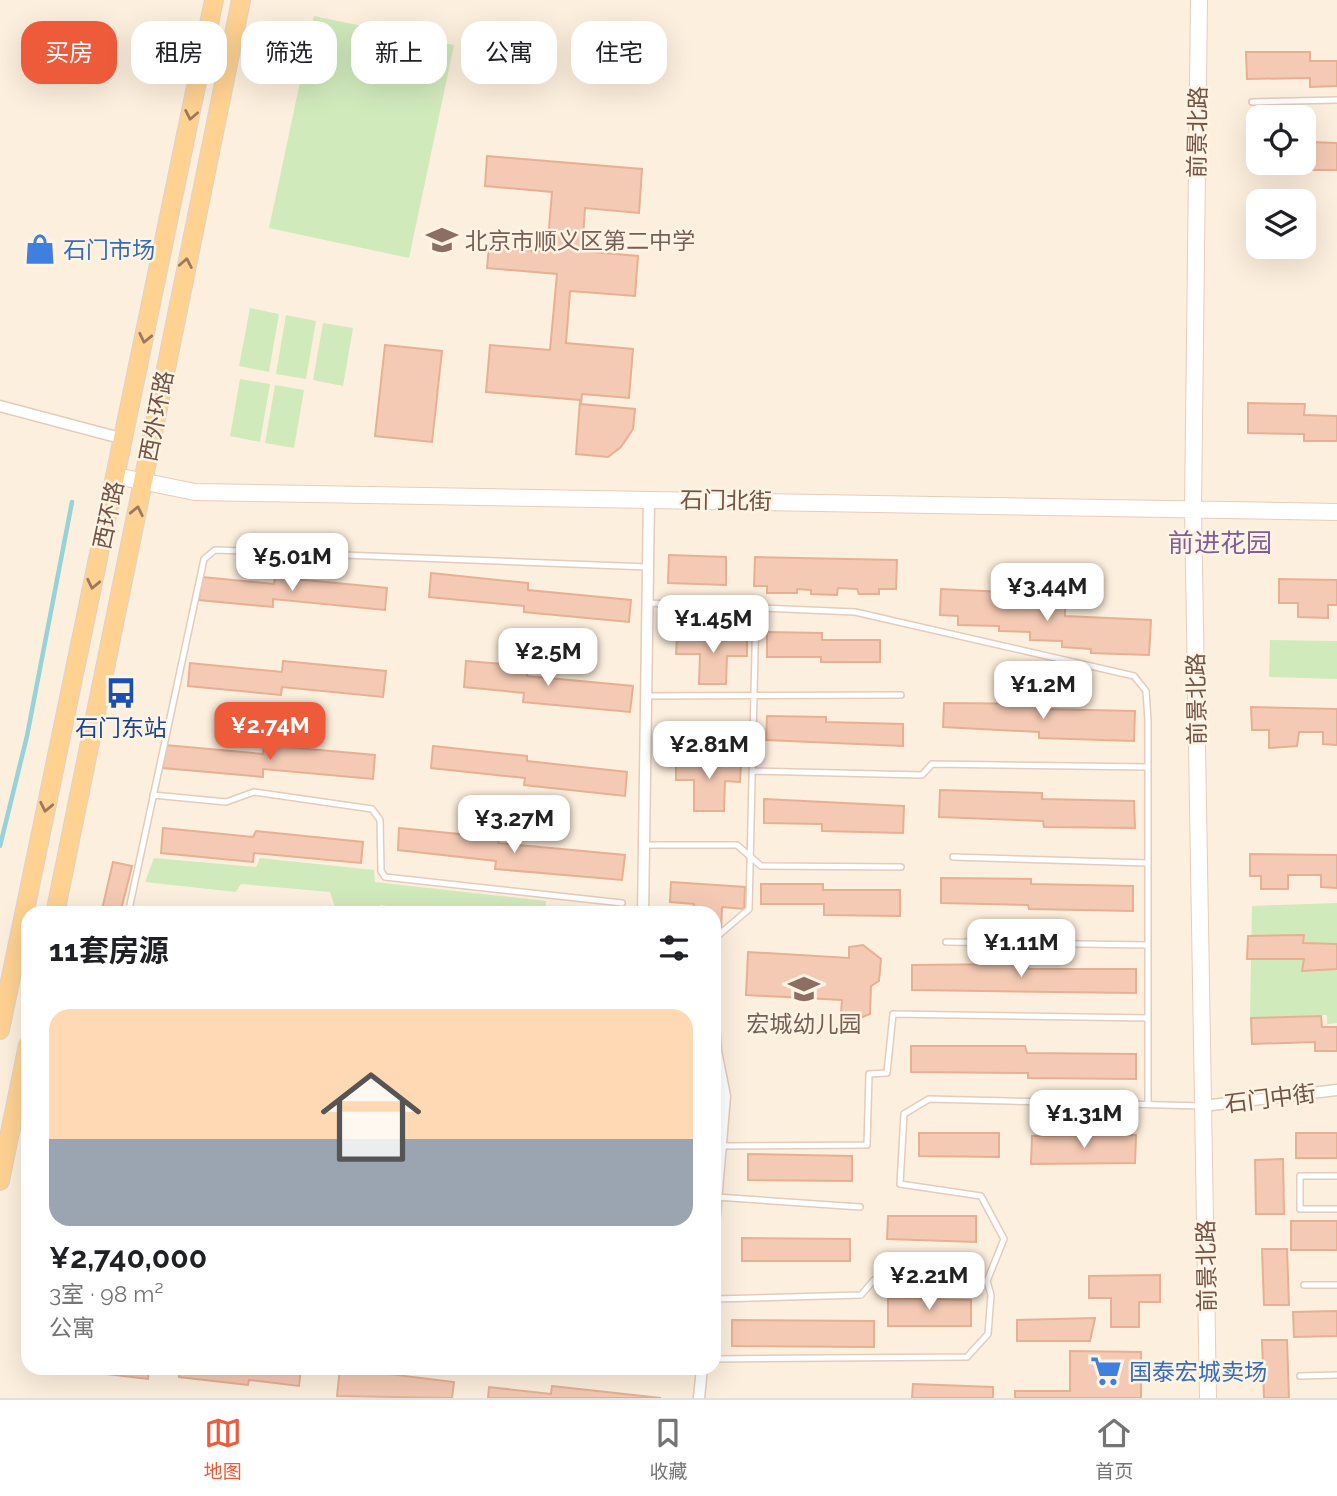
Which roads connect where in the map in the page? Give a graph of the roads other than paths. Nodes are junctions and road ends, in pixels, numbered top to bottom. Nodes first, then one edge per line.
1 (214, 0) edge
2 (241, 0) edge
3 (1199, 0) edge
4 (1337, 100) edge
5 (1252, 102) dead end
6 (0, 406) edge
7 (124, 439) junction
8 (116, 476) junction
9 (143, 483) junction
10 (649, 498) junction
11 (1193, 509) junction
12 (1337, 512) edge
13 (648, 567) junction
14 (647, 603) junction
15 (756, 608) junction
16 (754, 695) junction
17 (901, 695) dead end
18 (646, 696) junction
19 (1148, 767) junction
20 (753, 771) junction
21 (153, 795) junction
22 (644, 845) junction
23 (751, 857) junction
24 (953, 857) dead end
25 (1148, 863) junction
26 (901, 867) dead end
27 (622, 903) dead end
28 (26, 906) edge
29 (57, 906) edge
30 (130, 906) edge
31 (643, 906) edge
32 (21, 930) edge
33 (721, 933) edge
34 (946, 942) dead end
35 (1148, 945) junction
36 (1148, 1018) junction
37 (0, 1030) edge
38 (721, 1076) edge
39 (21, 1079) edge
40 (1337, 1090) edge
41 (1148, 1104) junction
42 (1203, 1106) junction
43 (721, 1146) joint
44 (1337, 1176) edge
45 (0, 1181) edge
46 (721, 1197) edge
47 (860, 1207) dead end
48 (1337, 1209) edge
49 (988, 1281) junction
50 (1304, 1285) dead end
51 (1337, 1285) edge
52 (721, 1299) edge
53 (721, 1359) edge
54 (701, 1375) edge
55 (1337, 1375) edge
56 (1300, 1376) dead end
57 (699, 1398) edge
58 (1208, 1398) edge

1 -> 7 main road, 西环路
9 -> 2 main road, 西外环路
3 - 11 street, 前景北路
4 - 5 lane
6 - 7 street
7 - 8 main road, 西环路
8 - 9 street, 石门北街
8 -> 28 main road, 西环路
9 - 10 street, 石门北街
29 -> 9 main road, 西外环路
10 - 11 street, 石门北街
10 - 13 street
11 - 12 street, 石门北街
11 - 42 street, 前景北路
13 - 14 street
13 - 21 lane
14 - 15 lane
14 - 18 street
15 - 16 lane
15 - 19 lane
16 - 17 lane
16 - 18 lane
16 - 20 lane
18 - 22 street
19 - 20 lane
19 - 25 lane
20 - 23 lane
21 - 27 lane
21 - 30 lane
22 - 23 lane
22 - 31 street
23 - 26 lane
23 - 33 lane
24 - 25 lane
25 - 35 lane
32 -> 37 main road, 西环路
34 - 35 lane
35 - 36 lane
36 - 41 lane
36 - 43 lane
38 - 43 street
39 - 45 main road
40 - 42 street, 石门中街
41 - 42 lane
41 - 49 lane
42 - 58 street, 前景北路
44 - 48 lane
46 - 47 lane
49 - 52 lane
49 - 53 lane
50 - 51 lane
54 - 57 street
55 - 56 lane

